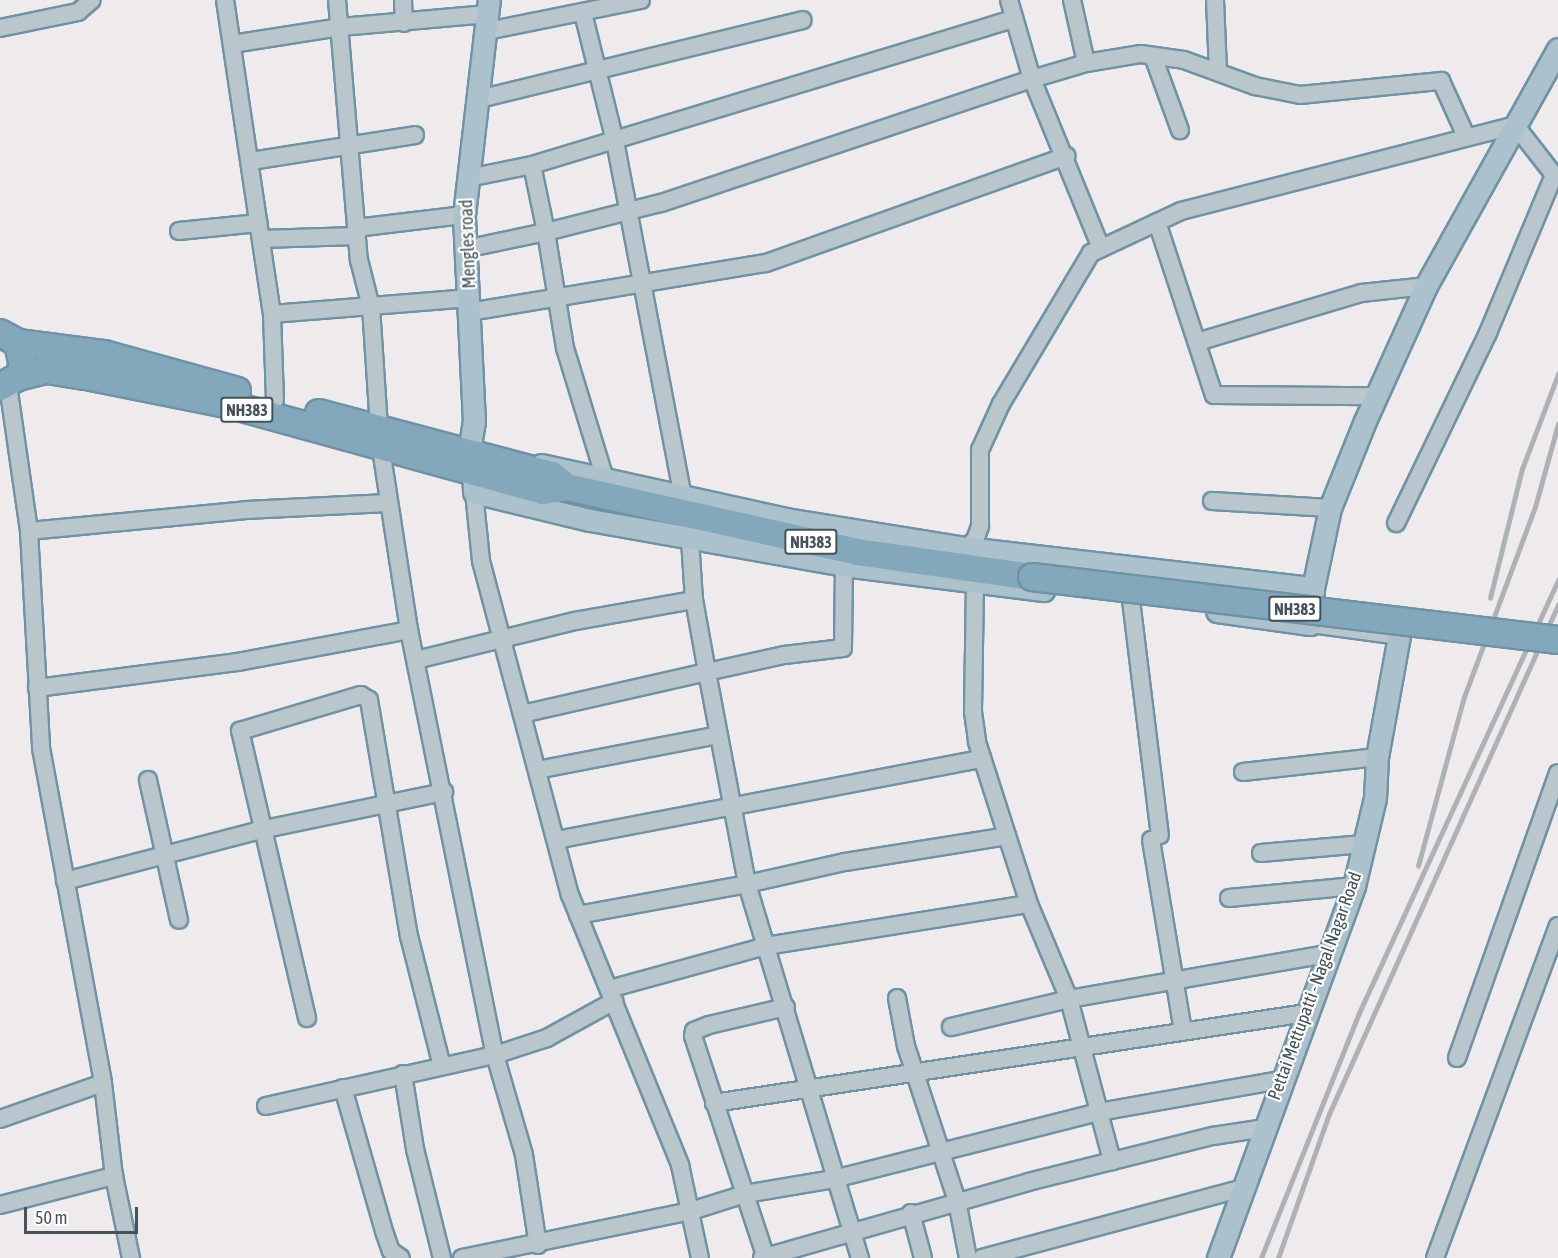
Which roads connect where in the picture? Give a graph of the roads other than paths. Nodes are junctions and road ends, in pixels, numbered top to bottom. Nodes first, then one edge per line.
1 (92, 0) edge
2 (225, 0) edge
3 (337, 0) edge
4 (403, 0) edge
5 (641, 0) edge
6 (1009, 0) edge
7 (1072, 0) edge
8 (1215, 0) edge
9 (583, 13) junction
10 (488, 15) edge
11 (802, 20) dead end
12 (1013, 20) junction
13 (404, 23) junction
14 (340, 27) junction
15 (0, 28) edge
16 (232, 44) junction
17 (1558, 49) edge
18 (1153, 56) junction
19 (1086, 63) junction
20 (599, 70) junction
21 (1218, 72) junction
22 (1032, 80) junction
23 (479, 99) junction
24 (1515, 125) junction
25 (1180, 130) dead end
26 (415, 135) dead end
27 (1466, 136) junction
28 (615, 141) junction
29 (348, 143) junction
30 (1066, 156) junction
31 (251, 161) junction
32 (532, 165) junction
33 (468, 178) junction
34 (628, 210) junction
35 (464, 215) junction
36 (1157, 222) junction
37 (179, 231) dead end
38 (260, 231) junction
39 (356, 232) junction
40 (546, 232) junction
41 (1101, 248) junction
42 (465, 249) junction
43 (643, 284) junction
44 (1426, 286) junction
45 (555, 299) junction
46 (470, 305) junction
47 (371, 307) junction
48 (272, 314) junction
49 (9, 338) edge
50 (1197, 342) junction
51 (9, 383) edge
52 (1377, 396) junction
53 (275, 400) junction
54 (380, 439) junction
55 (471, 464) junction
56 (598, 485) junction
57 (683, 496) junction
58 (1212, 501) dead end
59 (387, 503) junction
60 (1330, 508) junction
61 (1396, 523) dead end
62 (29, 531) junction
63 (690, 538) junction
64 (966, 549) junction
65 (1064, 560) junction
66 (844, 565) junction
67 (975, 583) junction
68 (1313, 588) junction
69 (1060, 592) junction
70 (694, 600) junction
71 (1131, 600) junction
72 (1310, 624) junction
73 (410, 630) junction
74 (1399, 636) joint
75 (1558, 640) edge
76 (503, 641) junction
77 (416, 660) junction
78 (707, 672) junction
79 (37, 688) junction
80 (522, 714) junction
81 (719, 735) junction
82 (1377, 757) junction
83 (982, 759) junction
84 (537, 770) junction
85 (1243, 772) dead end
86 (1558, 773) edge
87 (148, 780) dead end
88 (444, 792) junction
89 (385, 803) junction
90 (731, 807) junction
91 (265, 829) junction
92 (1007, 836) junction
93 (556, 840) junction
94 (1364, 844) junction
95 (1261, 853) dead end
96 (163, 857) junction
97 (65, 880) junction
98 (747, 884) junction
99 (1354, 886) junction
100 (1229, 898) dead end
101 (1029, 904) junction
102 (578, 915) junction
103 (179, 920) dead end
104 (1558, 926) edge
105 (766, 946) junction
106 (1328, 954) junction
107 (1174, 981) junction
108 (612, 995) junction
109 (897, 998) dead end
110 (1070, 999) junction
111 (786, 1007) junction
112 (1306, 1013) junction
113 (307, 1018) dead end
114 (951, 1027) dead end
115 (1183, 1031) junction
116 (1080, 1046) junction
117 (495, 1055) junction
118 (1457, 1058) dead end
119 (442, 1066) junction
120 (913, 1072) junction
121 (403, 1074) junction
122 (1280, 1080) junction
123 (103, 1083) junction
124 (344, 1088) junction
125 (808, 1088) junction
126 (714, 1103) junction
127 (266, 1106) dead end
128 (1099, 1113) junction
129 (0, 1119) edge
130 (1265, 1128) junction
131 (941, 1151) junction
132 (1112, 1161) junction
133 (114, 1176) junction
134 (834, 1179) junction
135 (1243, 1188) junction
136 (745, 1194) junction
137 (957, 1201) junction
138 (0, 1205) edge
139 (691, 1211) junction
140 (911, 1213) junction
141 (850, 1230) junction
142 (538, 1245) junction
143 (515, 1253) edge
144 (131, 1258) edge
145 (394, 1258) edge
146 (442, 1258) edge
147 (462, 1258) edge
148 (700, 1258) edge
149 (765, 1258) edge
150 (860, 1258) edge
151 (924, 1258) edge
152 (968, 1258) edge
153 (982, 1258) edge
154 (1218, 1258) edge
155 (1435, 1258) edge

1 - 15 street
2 - 16 street
3 - 14 street
4 - 13 street
5 - 9 street
6 - 12 street
7 - 19 street
8 - 21 street
9 - 10 street
9 - 20 street
10 - 13 street
10 - 23 main road, Mengles road
11 - 20 street
12 - 22 street
12 - 28 street
13 - 14 street
14 - 16 street
14 - 29 street
16 - 31 street
17 - 24 main road
18 - 19 street
18 - 21 street
18 - 25 street
19 - 22 street
20 - 23 street
20 - 28 street
21 - 27 street
22 - 30 street
22 - 34 street
23 - 33 main road, Mengles road
24 - 27 street
24 - 44 main road
24 - 61 street
26 - 29 street
27 - 36 street
28 - 32 street
28 - 34 street
29 - 31 street
29 - 39 street
30 - 41 street
30 - 43 street
31 - 38 street
32 - 33 street
32 - 40 street
33 - 35 main road, Mengles road
34 - 40 street
34 - 43 street
35 - 39 street
35 - 42 main road, Mengles road
36 - 41 street
36 - 50 street
37 - 38 street
38 - 39 street
38 - 48 street
39 - 47 street
40 - 42 street
40 - 45 street
41 - 64 street
42 - 46 main road, Mengles road
43 - 45 street
43 - 57 street
44 - 50 street
44 - 52 main road
45 - 46 street
45 - 56 street
46 - 47 street
46 - 55 main road, Mengles road
47 - 48 street
47 - 54 street
48 - 53 street
49 - 51 highway, NH383
49 - 53 highway, NH383
50 - 52 street
51 - 54 highway, NH383
51 - 62 street
52 - 60 main road
53 - 54 highway, NH383
54 - 55 highway, NH383
54 - 59 street
55 - 56 highway
55 - 56 main road
55 - 63 main road
55 - 76 street
56 - 57 main road
56 - 75 highway, NH383, bridge
57 - 64 main road
58 - 60 street
59 - 62 street
59 - 73 street
60 - 68 main road
62 - 79 street
63 - 66 main road
63 - 70 street
64 - 65 main road
65 - 68 main road
65 - 69 main road
66 - 67 main road
66 - 78 street
67 - 69 main road
67 - 83 street
68 - 72 main road
69 - 71 main road
70 - 76 street
70 - 78 street
71 - 72 main road
71 - 107 street
72 - 74 street
73 - 77 street
73 - 79 street
74 - 82 main road, Pettai Mettupatti - Nagal Nagar Road
76 - 77 street
76 - 80 street
77 - 88 street
78 - 80 street
78 - 81 street
79 - 97 street
80 - 84 street
81 - 84 street
81 - 90 street
82 - 85 street
82 - 94 main road, Pettai Mettupatti - Nagal Nagar Road
83 - 90 street
83 - 92 street
84 - 93 street
86 - 118 street
87 - 96 street
88 - 89 street
88 - 117 street
89 - 91 street
89 - 91 street
89 - 119 street
90 - 93 street
90 - 98 street
91 - 96 street
91 - 113 street
92 - 98 street
92 - 101 street
93 - 102 street
94 - 95 street
94 - 99 main road, Pettai Mettupatti - Nagal Nagar Road
96 - 97 street
96 - 103 street
97 - 123 street
98 - 102 street
98 - 105 street
99 - 100 street
99 - 106 main road, Pettai Mettupatti - Nagal Nagar Road
101 - 105 street
101 - 110 street
102 - 108 street
104 - 155 street
105 - 108 street
105 - 111 street
106 - 107 street
106 - 112 main road, Pettai Mettupatti - Nagal Nagar Road
107 - 110 street
107 - 115 street
108 - 117 street
108 - 139 street
109 - 120 street
110 - 114 street
110 - 116 street
111 - 125 street
111 - 126 street
112 - 115 street
112 - 122 main road, Pettai Mettupatti - Nagal Nagar Road
115 - 116 street
116 - 120 street
116 - 128 street
117 - 119 street
117 - 142 street
119 - 121 street
120 - 125 street
120 - 131 street
121 - 124 street
121 - 146 street
122 - 128 street
122 - 130 main road, Pettai Mettupatti - Nagal Nagar Road
123 - 129 street
123 - 133 street
124 - 127 street
124 - 145 street
125 - 126 street
125 - 134 street
126 - 136 street
128 - 131 street
128 - 132 street
130 - 132 street
130 - 135 main road, Pettai Mettupatti - Nagal Nagar Road
131 - 134 street
131 - 137 street
132 - 137 street
133 - 138 street
133 - 144 street
134 - 136 street
134 - 141 street
135 - 153 street
135 - 154 main road, Pettai Mettupatti - Nagal Nagar Road
136 - 139 street
136 - 149 street
137 - 140 street
137 - 152 street
139 - 142 street
139 - 148 street
140 - 141 street
140 - 151 street
141 - 149 street
141 - 150 street
142 - 143 street
143 - 147 street

